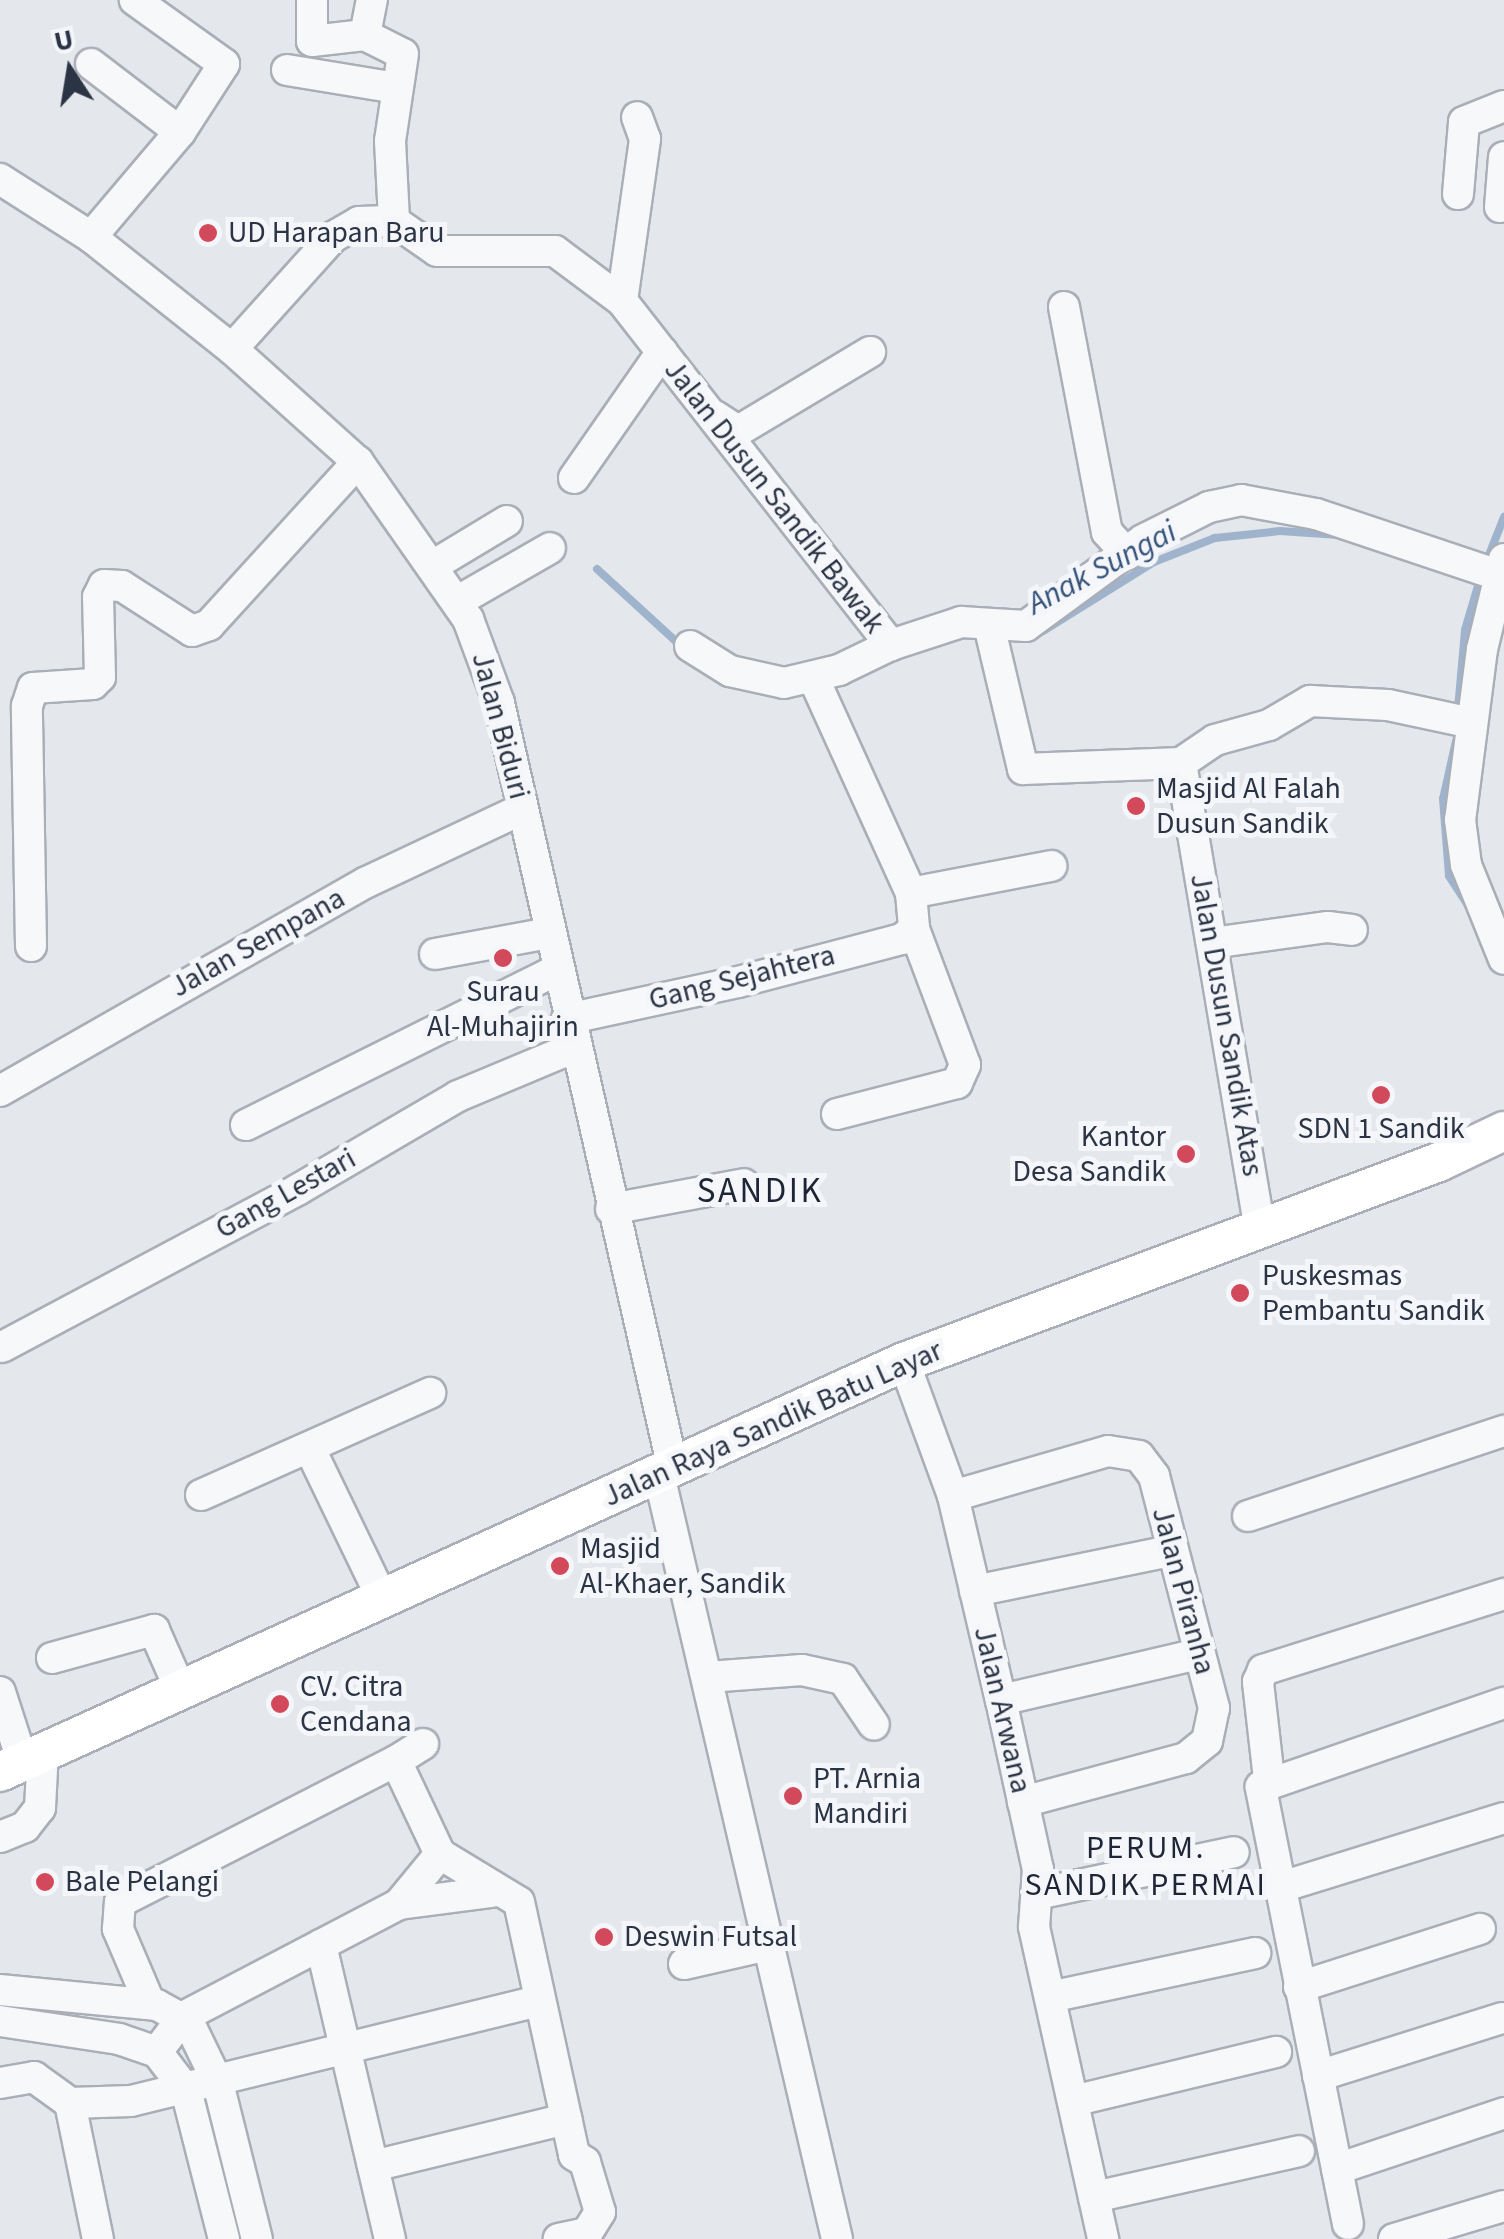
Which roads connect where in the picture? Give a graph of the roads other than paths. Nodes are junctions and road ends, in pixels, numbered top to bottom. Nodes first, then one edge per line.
1 (136, 0) edge
2 (312, 0) edge
3 (372, 0) edge
4 (365, 36) junction
5 (91, 64) dead end
6 (287, 70) dead end
7 (397, 88) junction
8 (1504, 106) edge
9 (637, 117) dead end
10 (180, 132) junction
11 (1504, 156) edge
12 (0, 179) edge
13 (1458, 194) dead end
14 (1500, 208) dead end
15 (394, 221) junction
16 (91, 237) junction
17 (622, 301) junction
18 (1064, 307) dead end
19 (232, 349) junction
20 (662, 352) junction
21 (870, 352) dead end
22 (709, 412) junction
23 (358, 462) junction
24 (574, 478) dead end
25 (507, 520) dead end
26 (550, 548) dead end
27 (1127, 554) junction
28 (434, 565) junction
29 (1495, 568) edge
30 (458, 601) junction
31 (989, 634) junction
32 (892, 645) junction
33 (690, 646) dead end
34 (815, 680) junction
35 (1460, 719) junction
36 (1180, 763) junction
37 (522, 809) junction
38 (1050, 866) dead end
39 (911, 893) junction
40 (914, 929) junction
41 (1352, 930) dead end
42 (549, 933) junction
43 (1212, 943) junction
44 (31, 946) dead end
45 (436, 954) dead end
46 (1504, 958) edge
47 (556, 970) junction
48 (570, 1034) junction
49 (0, 1091) edge
50 (837, 1114) dead end
51 (246, 1124) dead end
52 (1504, 1131) edge
53 (744, 1184) dead end
54 (611, 1209) junction
55 (1260, 1229) junction
56 (2, 1347) edge
57 (904, 1362) junction
58 (430, 1393) dead end
59 (1504, 1430) edge
60 (311, 1451) junction
61 (666, 1471) junction
62 (201, 1494) dead end
63 (952, 1496) junction
64 (1248, 1516) dead end
65 (1170, 1551) junction
66 (976, 1591) junction
67 (1504, 1594) edge
68 (382, 1598) junction
69 (1198, 1654) junction
70 (52, 1658) dead end
71 (708, 1677) junction
72 (180, 1689) junction
73 (0, 1692) edge
74 (1001, 1700) junction
75 (1504, 1703) edge
76 (874, 1724) dead end
77 (423, 1744) dead end
78 (22, 1761) edge
79 (396, 1761) junction
80 (1269, 1779) junction
81 (1022, 1802) junction
82 (1504, 1818) edge
83 (0, 1838) edge
84 (1234, 1852) dead end
85 (440, 1854) junction
86 (1278, 1888) junction
87 (492, 1892) junction
88 (1037, 1894) junction
89 (400, 1904) junction
90 (1480, 1929) dead end
91 (768, 1945) junction
92 (321, 1946) junction
93 (1254, 1953) dead end
94 (684, 1964) dead end
95 (1299, 1987) junction
96 (0, 1990) edge
97 (1050, 1997) junction
98 (540, 2001) junction
99 (150, 2004) junction
100 (183, 2017) junction
101 (1502, 2018) edge
102 (0, 2021) edge
103 (346, 2050) junction
104 (156, 2052) junction
105 (1276, 2052) dead end
106 (1318, 2076) junction
107 (0, 2083) edge
108 (218, 2083) junction
109 (186, 2090) junction
110 (1073, 2102) junction
111 (70, 2103) junction
112 (1504, 2113) edge
113 (566, 2119) junction
114 (1299, 2151) dead end
115 (373, 2166) junction
116 (1337, 2169) junction
117 (1094, 2197) junction
118 (1504, 2206) edge
119 (1348, 2224) dead end
120 (98, 2239) edge
121 (224, 2239) edge
122 (257, 2239) edge
123 (390, 2239) edge
124 (559, 2239) edge
125 (837, 2239) edge
126 (1104, 2239) edge
127 (1394, 2239) edge

1 - 10 street
2 - 4 street
3 - 4 street
4 - 7 street
5 - 10 street
6 - 7 street
7 - 15 street
8 - 13 street
9 - 17 street
10 - 16 street
11 - 14 street
12 - 16 street, Jalan Biduri
15 - 17 street, Jalan Dusun Sandik Bawak
15 - 19 street
16 - 19 street, Jalan Biduri
17 - 20 street, Jalan Dusun Sandik Bawak
18 - 27 street
19 - 23 street, Jalan Biduri
20 - 22 street, Jalan Dusun Sandik Bawak
20 - 24 street
21 - 22 street
22 - 32 street, Jalan Dusun Sandik Bawak
23 - 28 street, Jalan Biduri
23 - 44 street
25 - 28 street
26 - 30 street
27 - 29 street, Jalan Dusun Sandik Bawak
27 - 31 street, Jalan Dusun Sandik Bawak
28 - 30 street, Jalan Biduri
29 - 35 street
30 - 37 street, Jalan Biduri
31 - 32 street, Jalan Dusun Sandik Bawak
31 - 36 street
32 - 34 street
33 - 34 street
34 - 39 street
35 - 36 street
35 - 46 street
36 - 43 street, Jalan Dusun Sandik Atas
37 - 42 street, Jalan Biduri
37 - 49 street, Jalan Sempana
38 - 39 street
39 - 40 street
40 - 48 street, Gang Sejahtera
40 - 50 street
41 - 43 street
42 - 45 street
42 - 47 street, Jalan Biduri
43 - 55 street, Jalan Dusun Sandik Atas
47 - 48 street, Jalan Biduri
47 - 51 street
48 - 54 street, Jalan Biduri
48 - 56 street, Gang Lestari
52 - 55 main road, Jalan Raya Sandik Batu Layar
53 - 54 street
54 - 61 street, Jalan Biduri
55 - 57 main road, Jalan Raya Sandik Batu Layar
57 - 61 main road, Jalan Raya Sandik Batu Layar
57 - 63 street, Jalan Arwana
58 - 60 street
59 - 64 street
60 - 62 street
60 - 68 street
61 - 68 main road, Jalan Raya Sandik Batu Layar
61 - 71 street, Jalan Biduri
63 - 65 street, Jalan Piranha
63 - 66 street, Jalan Arwana
65 - 66 street
65 - 69 street, Jalan Piranha
66 - 74 street, Jalan Arwana
67 - 80 street
68 - 72 main road, Jalan Raya Sandik Batu Layar
69 - 74 street
69 - 81 street, Jalan Piranha
70 - 72 street
71 - 76 street
71 - 91 street, Jalan Biduri
72 - 78 main road, Jalan Raya Sandik Batu Layar
73 - 78 street
74 - 81 street, Jalan Arwana
75 - 80 street
77 - 79 street
78 - 83 street
79 - 85 street
79 - 99 street
80 - 86 street
81 - 88 street, Jalan Arwana
82 - 86 street
84 - 88 street
85 - 87 street
85 - 89 street
86 - 95 street
87 - 89 street
87 - 98 street
88 - 97 street, Jalan Arwana
89 - 92 street
90 - 95 street
91 - 94 street
91 - 125 street, Jalan Biduri
92 - 100 street
92 - 103 street
93 - 97 street
95 - 106 street
96 - 99 street
97 - 110 street, Jalan Arwana
98 - 103 street
98 - 113 street
99 - 100 street
100 - 104 street
100 - 108 street
101 - 106 street
102 - 104 street
103 - 108 street
103 - 115 street
104 - 109 street
105 - 110 street
106 - 116 street
107 - 111 street
108 - 109 street
108 - 122 street
109 - 111 street
109 - 121 street
110 - 117 street, Jalan Arwana
111 - 120 street
112 - 116 street
113 - 115 street
113 - 124 street
114 - 117 street
115 - 123 street
116 - 119 street
117 - 126 street, Jalan Arwana
118 - 127 street

